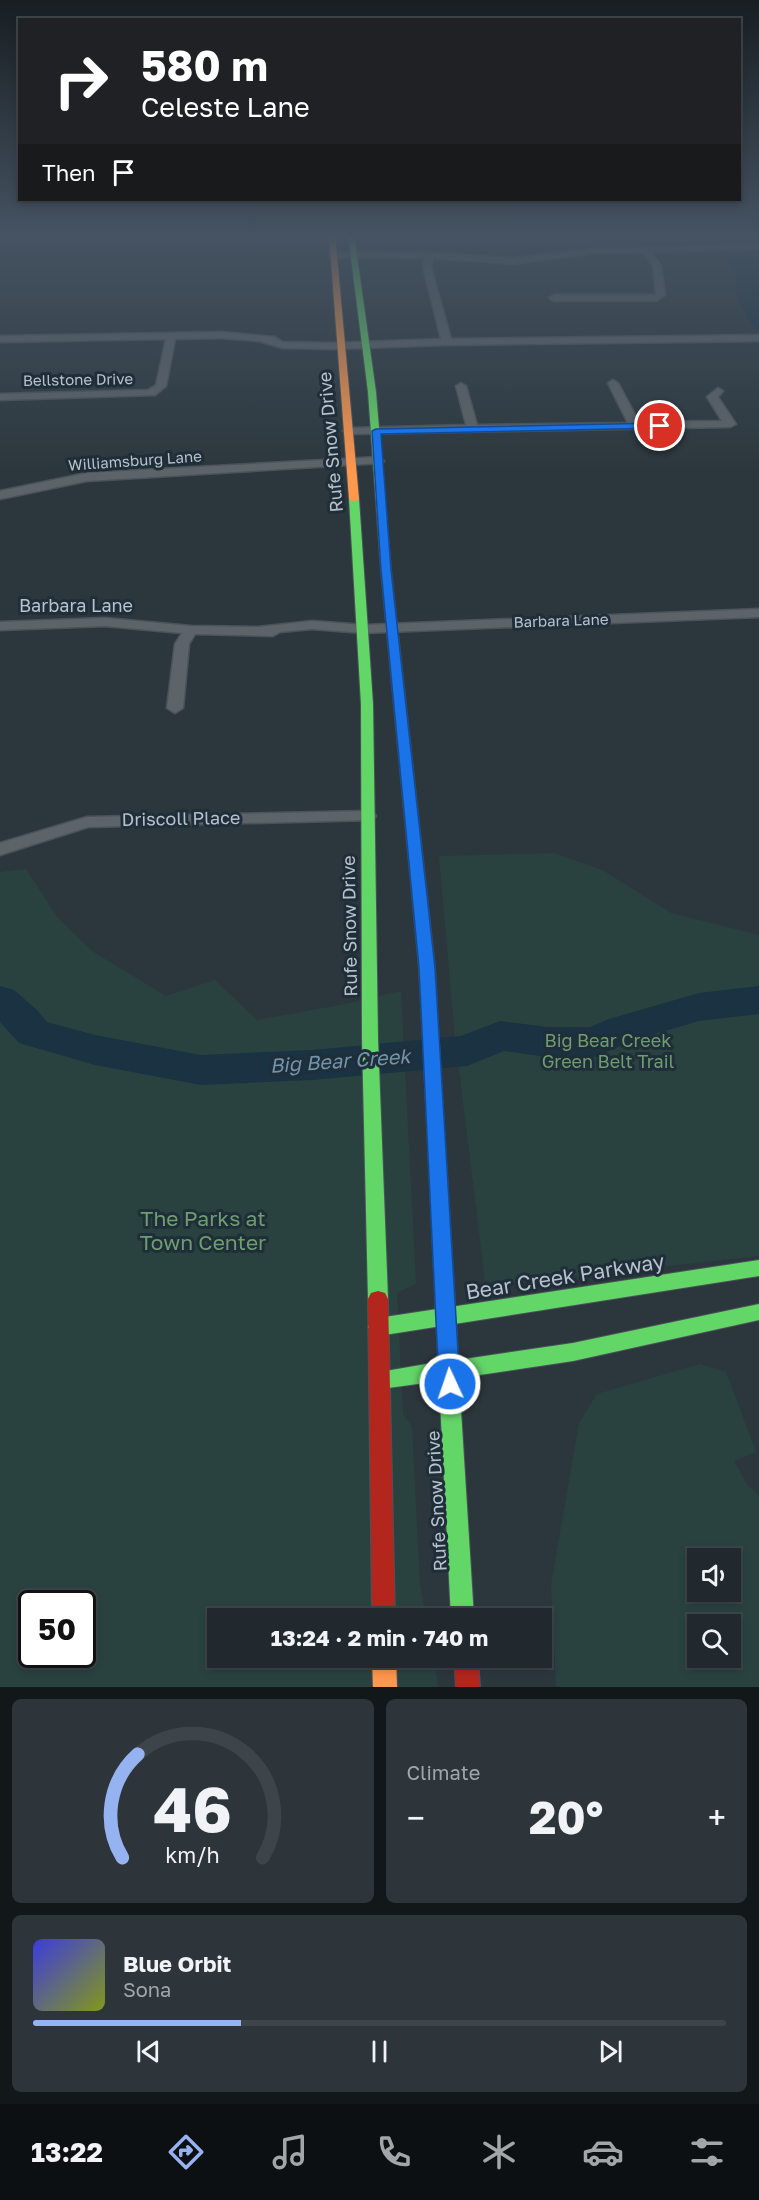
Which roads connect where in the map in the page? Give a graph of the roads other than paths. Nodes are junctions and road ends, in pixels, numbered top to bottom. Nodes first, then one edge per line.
1 (346, 313) edge
2 (353, 313) edge
3 (439, 313) edge
4 (171, 336) junction
5 (759, 338) edge
6 (0, 339) edge
7 (447, 342) junction
8 (353, 344) junction
9 (613, 383) dead end
10 (461, 386) dead end
11 (717, 391) dead end
12 (0, 397) edge
13 (636, 427) junction
14 (472, 430) junction
15 (349, 431) junction
16 (376, 431) junction
17 (352, 466) junction
18 (378, 466) junction
19 (0, 495) edge
20 (759, 613) edge
21 (0, 626) edge
22 (393, 628) junction
23 (364, 629) junction
24 (190, 630) junction
25 (175, 708) dead end
26 (367, 816) junction
27 (0, 849) edge
28 (759, 1268) edge
29 (759, 1312) edge
30 (446, 1317) junction
31 (378, 1328) junction
32 (449, 1370) junction
33 (381, 1380) junction
34 (384, 1608) edge
35 (461, 1608) edge
36 (384, 1668) edge
37 (467, 1668) edge
38 (385, 1687) edge
39 (468, 1687) edge

1 - 8 main road, Rufe Snow Drive
2 - 8 main road, Rufe Snow Drive
3 - 7 street
4 - 6 street
4 - 8 street
4 - 12 street, Bellstone Drive
5 - 7 street
7 - 8 street
8 - 15 main road, Rufe Snow Drive
8 - 16 main road, Rufe Snow Drive
9 - 13 street
10 - 14 street
11 - 13 street
13 - 14 street
14 - 16 street
15 - 16 street
15 - 17 main road, Rufe Snow Drive
16 - 18 main road, Rufe Snow Drive
17 - 18 street, Williamsburg Lane
17 - 19 street, Williamsburg Lane
17 - 23 main road, Rufe Snow Drive
18 - 22 main road, Rufe Snow Drive
20 - 22 street, Barbara Lane
21 - 24 street, Barbara Lane
22 - 23 street, Barbara Lane
22 - 30 main road, Rufe Snow Drive
23 - 24 street, Barbara Lane
23 - 26 main road, Rufe Snow Drive
24 - 25 street
26 - 27 street, Driscoll Place
26 - 31 main road, Rufe Snow Drive
28 - 30 main road, Bear Creek Parkway
29 - 32 main road
30 - 31 main road, Bear Creek Parkway
30 - 32 main road, Rufe Snow Drive
31 - 33 main road, Rufe Snow Drive
32 - 33 main road
32 - 35 main road, Rufe Snow Drive
33 - 34 main road, Rufe Snow Drive
36 - 38 main road
37 - 39 main road

